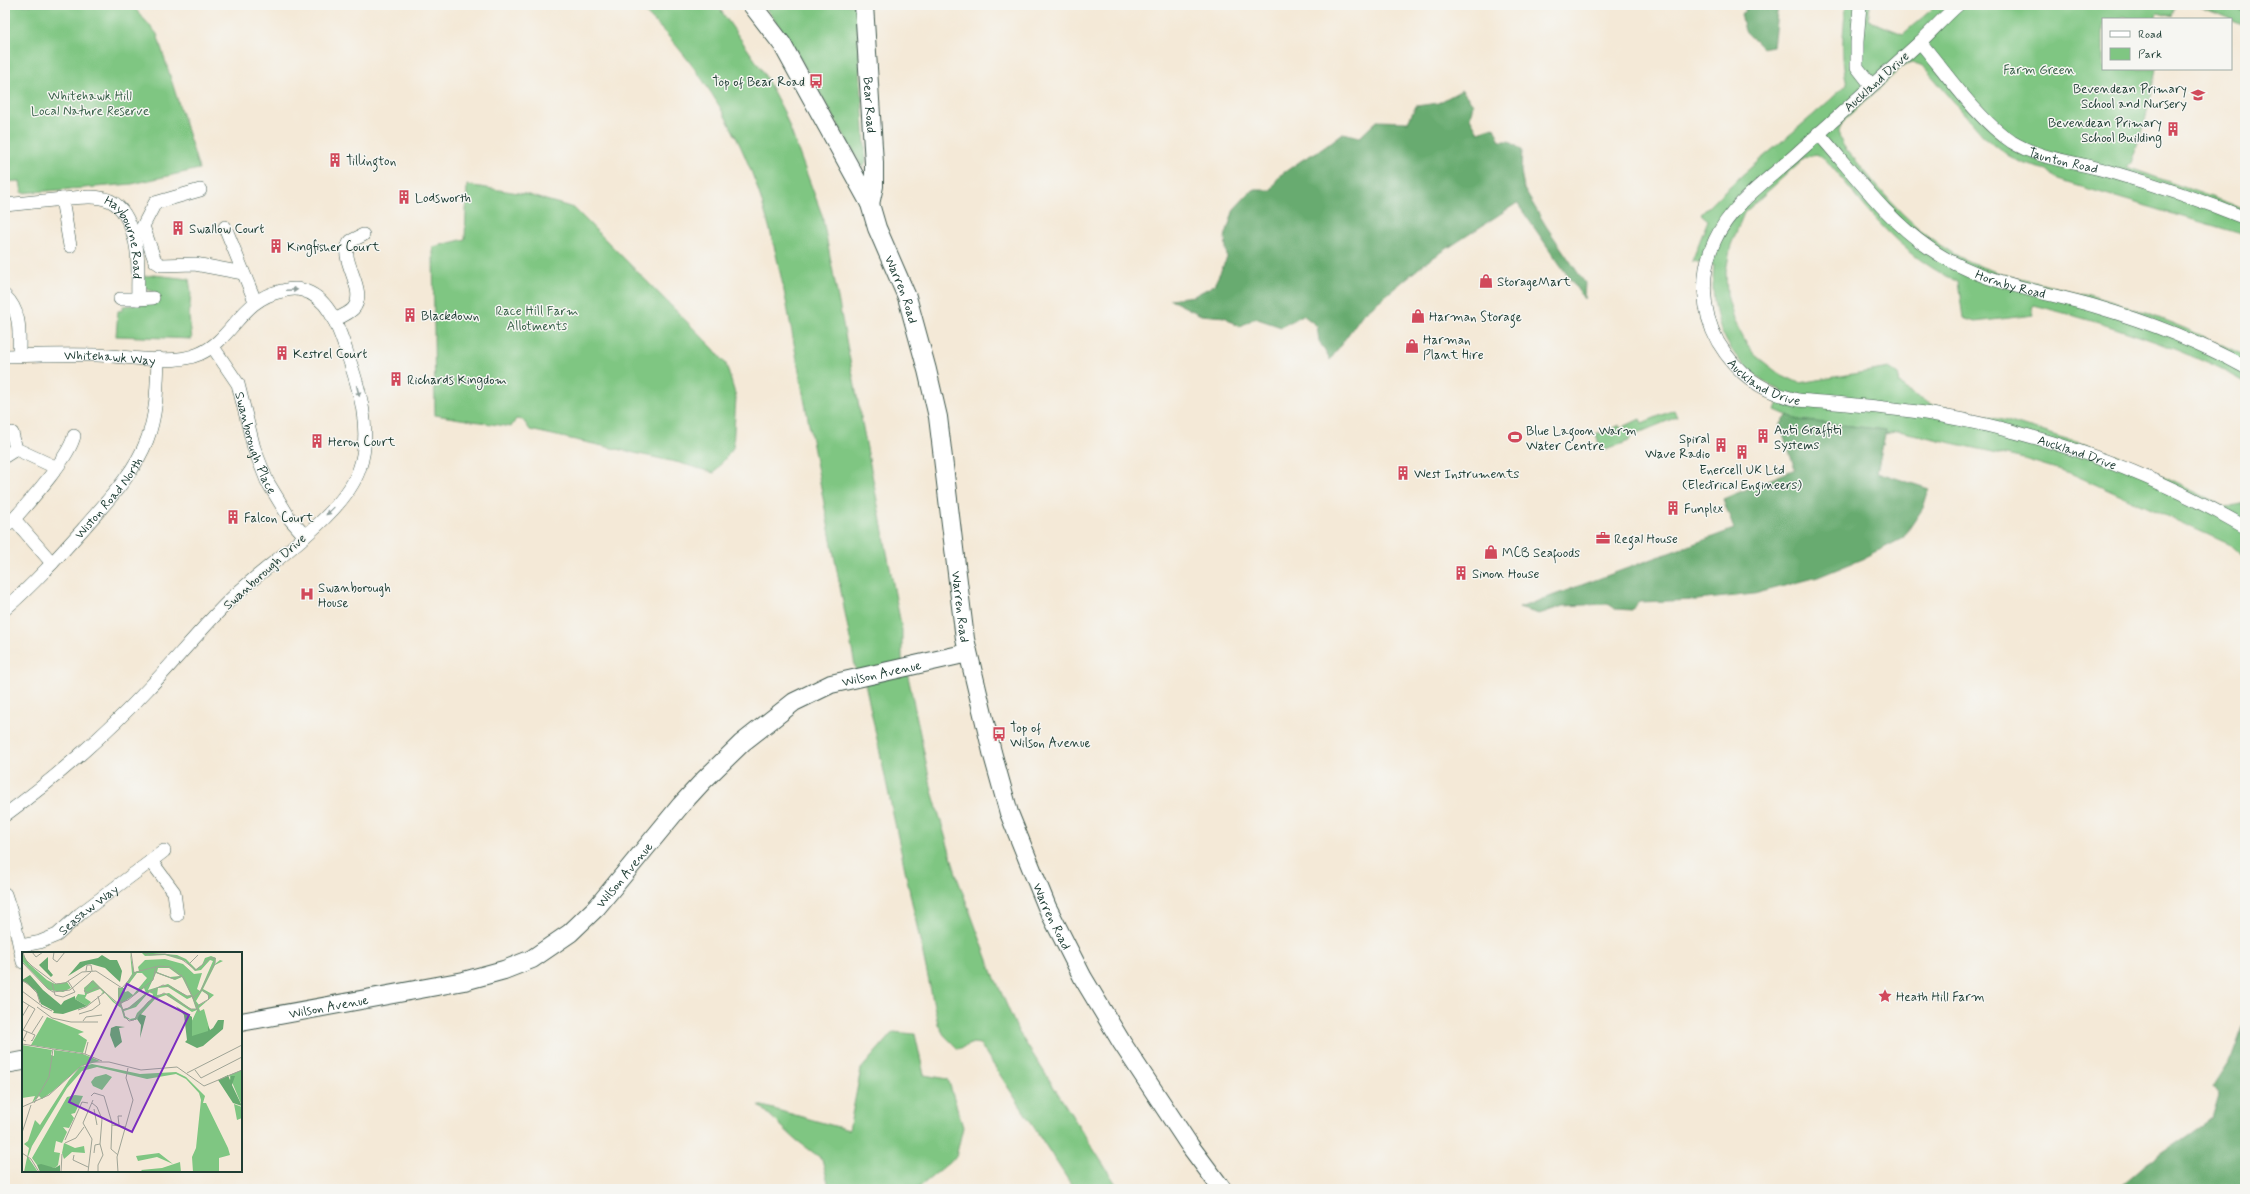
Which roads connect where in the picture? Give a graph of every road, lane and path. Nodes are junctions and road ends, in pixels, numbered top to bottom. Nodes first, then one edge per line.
1 (752, 5) edge
2 (864, 5) edge
3 (1860, 5) edge
4 (1958, 5) edge
5 (1920, 42) junction
6 (1871, 85) junction
7 (1818, 133) junction
8 (200, 190) dead end
9 (62, 199) junction
10 (870, 204) junction
11 (5, 205) edge
12 (2245, 218) edge
13 (226, 227) dead end
14 (363, 235) dead end
15 (70, 246) dead end
16 (243, 273) junction
17 (5, 296) edge
18 (153, 298) dead end
19 (120, 299) dead end
20 (138, 299) junction
21 (255, 301) junction
22 (334, 320) junction
23 (213, 347) junction
24 (5, 356) edge
25 (19, 356) junction
26 (158, 358) junction
27 (2245, 367) edge
28 (12, 433) dead end
29 (74, 436) dead end
30 (10, 453) edge
31 (55, 467) junction
32 (9, 523) edge
33 (2245, 527) edge
34 (305, 536) junction
35 (52, 563) junction
36 (5, 609) edge
37 (968, 652) junction
38 (5, 815) edge
39 (164, 851) dead end
40 (151, 861) junction
41 (5, 894) edge
42 (177, 915) dead end
43 (20, 946) junction
44 (22, 957) edge
45 (242, 1022) edge
46 (22, 1061) edge
47 (5, 1064) edge
48 (1222, 1189) edge

1 - 10 street, Warren Road
2 - 10 street, Bear Road
3 - 6 street
4 - 5 street, Auckland Drive
5 - 6 street, Auckland Drive
5 - 12 street, Taunton Road
6 - 7 street, Auckland Drive
7 - 27 street, Hornby Road
7 - 33 street, Auckland Drive
8 - 16 street
9 - 11 street, Haybourne Road
9 - 15 street
9 - 20 street, Haybourne Road
10 - 37 street, Warren Road
13 - 16 street
14 - 22 street
16 - 21 street
17 - 25 street
18 - 20 street, Haybourne Road
19 - 20 street, Haybourne Road
21 -> 22 street, Swanborough Drive
21 - 23 street, Swanborough Drive
22 -> 34 street, Swanborough Drive
23 - 26 street, Whitehawk Way
23 - 34 street, Swanborough Place
24 - 25 street, Whitehawk Way
25 - 26 street, Whitehawk Way
26 - 35 street, Wiston Road North
28 - 30 street
29 - 31 street
30 - 31 street
31 - 32 street
32 - 35 street
34 - 38 street, Swanborough Drive
35 - 36 street, Wiston Road North
37 - 45 street, Wilson Avenue
37 - 48 street, Warren Road
39 - 40 street, Seasaw Way
40 - 42 street
40 - 43 street, Seasaw Way
41 - 43 street
43 - 44 street
46 - 47 street

